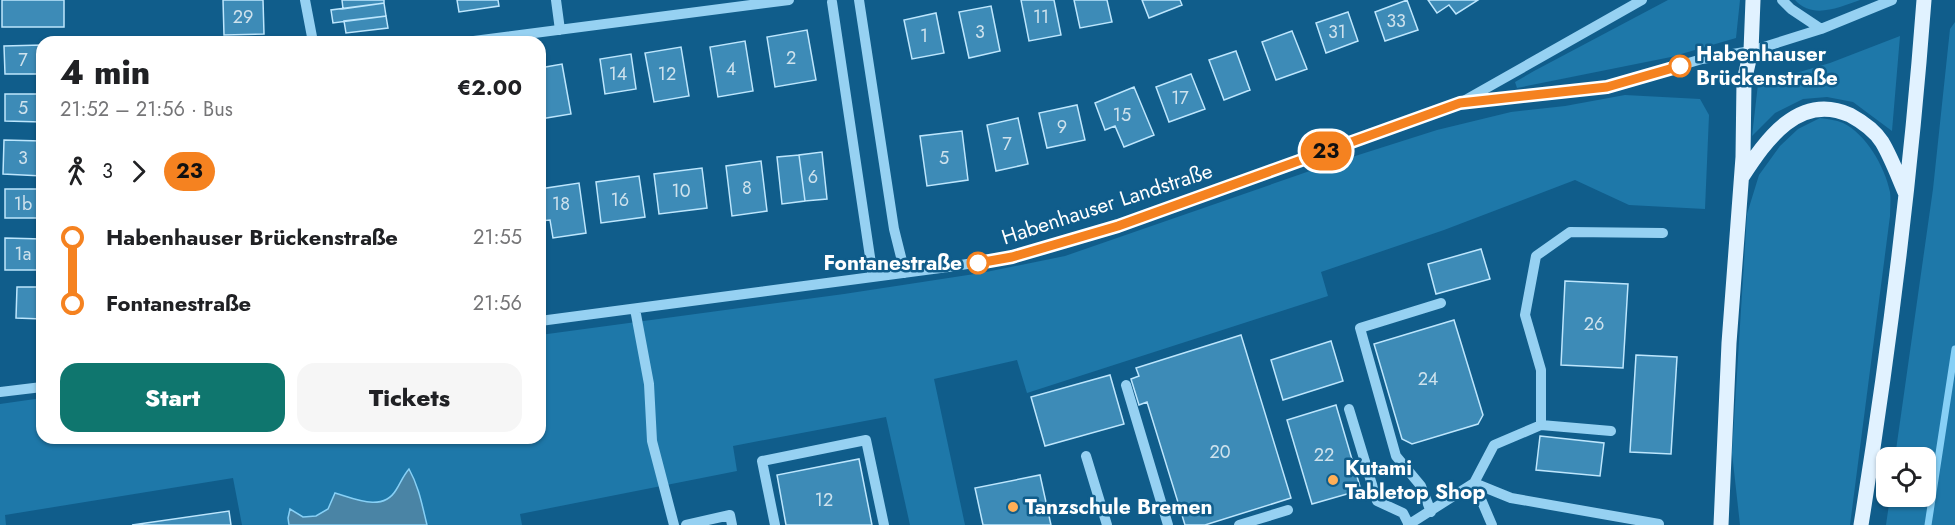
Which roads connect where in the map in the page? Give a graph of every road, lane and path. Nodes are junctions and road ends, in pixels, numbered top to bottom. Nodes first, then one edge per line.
1 (305, 0) edge
2 (556, 0) edge
3 (789, 0) edge
4 (833, 0) edge
5 (859, 0) edge
6 (1642, 0) edge
7 (1753, 0) edge
8 (1782, 0) edge
9 (1892, 0) edge
10 (1924, 0) edge
11 (1821, 29) junction
12 (560, 30) junction
13 (312, 36) edge
14 (513, 36) edge
15 (1750, 51) junction
16 (1460, 103) junction
17 (1741, 178) junction
18 (1905, 192) junction
19 (1663, 233) dead end
20 (904, 273) junction
21 (873, 277) junction
22 (1441, 303) dead end
23 (635, 309) junction
24 (546, 320) edge
25 (1126, 385) dead end
26 (36, 388) edge
27 (0, 392) edge
28 (1349, 409) dead end
29 (1541, 426) junction
30 (1611, 431) dead end
31 (1086, 456) dead end
32 (1474, 483) junction
33 (1288, 510) dead end
34 (1431, 512) junction
35 (1659, 524) edge
36 (674, 525) edge
37 (686, 525) edge
38 (732, 525) edge
39 (775, 525) edge
40 (884, 525) edge
41 (1107, 525) edge
42 (1168, 525) edge
43 (1239, 525) edge
44 (1409, 525) edge
45 (1492, 525) edge
46 (1721, 525) edge
47 (1861, 525) edge

1 - 13 street
2 - 12 street
3 - 12 street
4 - 21 street
5 - 20 street
6 - 16 street, Habenhauser Landstraße
7 - 15 main road
8 - 11 street
9 - 11 street, Habenhauser Landstraße
10 - 18 main road
11 - 15 street, Habenhauser Landstraße
12 - 14 street
15 - 16 street, Habenhauser Landstraße
15 - 17 main road
16 - 20 street, Habenhauser Landstraße
17 - 18 main road
17 - 46 main road
18 - 47 main road
19 - 29 street
20 - 21 street, Habenhauser Landstraße
21 - 23 street, Habenhauser Landstraße
22 - 34 street
23 - 24 street, Habenhauser Landstraße
23 - 36 street
25 - 42 street
26 - 27 street
28 - 44 street
29 - 30 street
29 - 32 street
31 - 41 street
32 - 34 street
32 - 35 street
32 - 45 street
33 - 43 street
34 - 44 street
37 - 38 street
39 - 40 street

